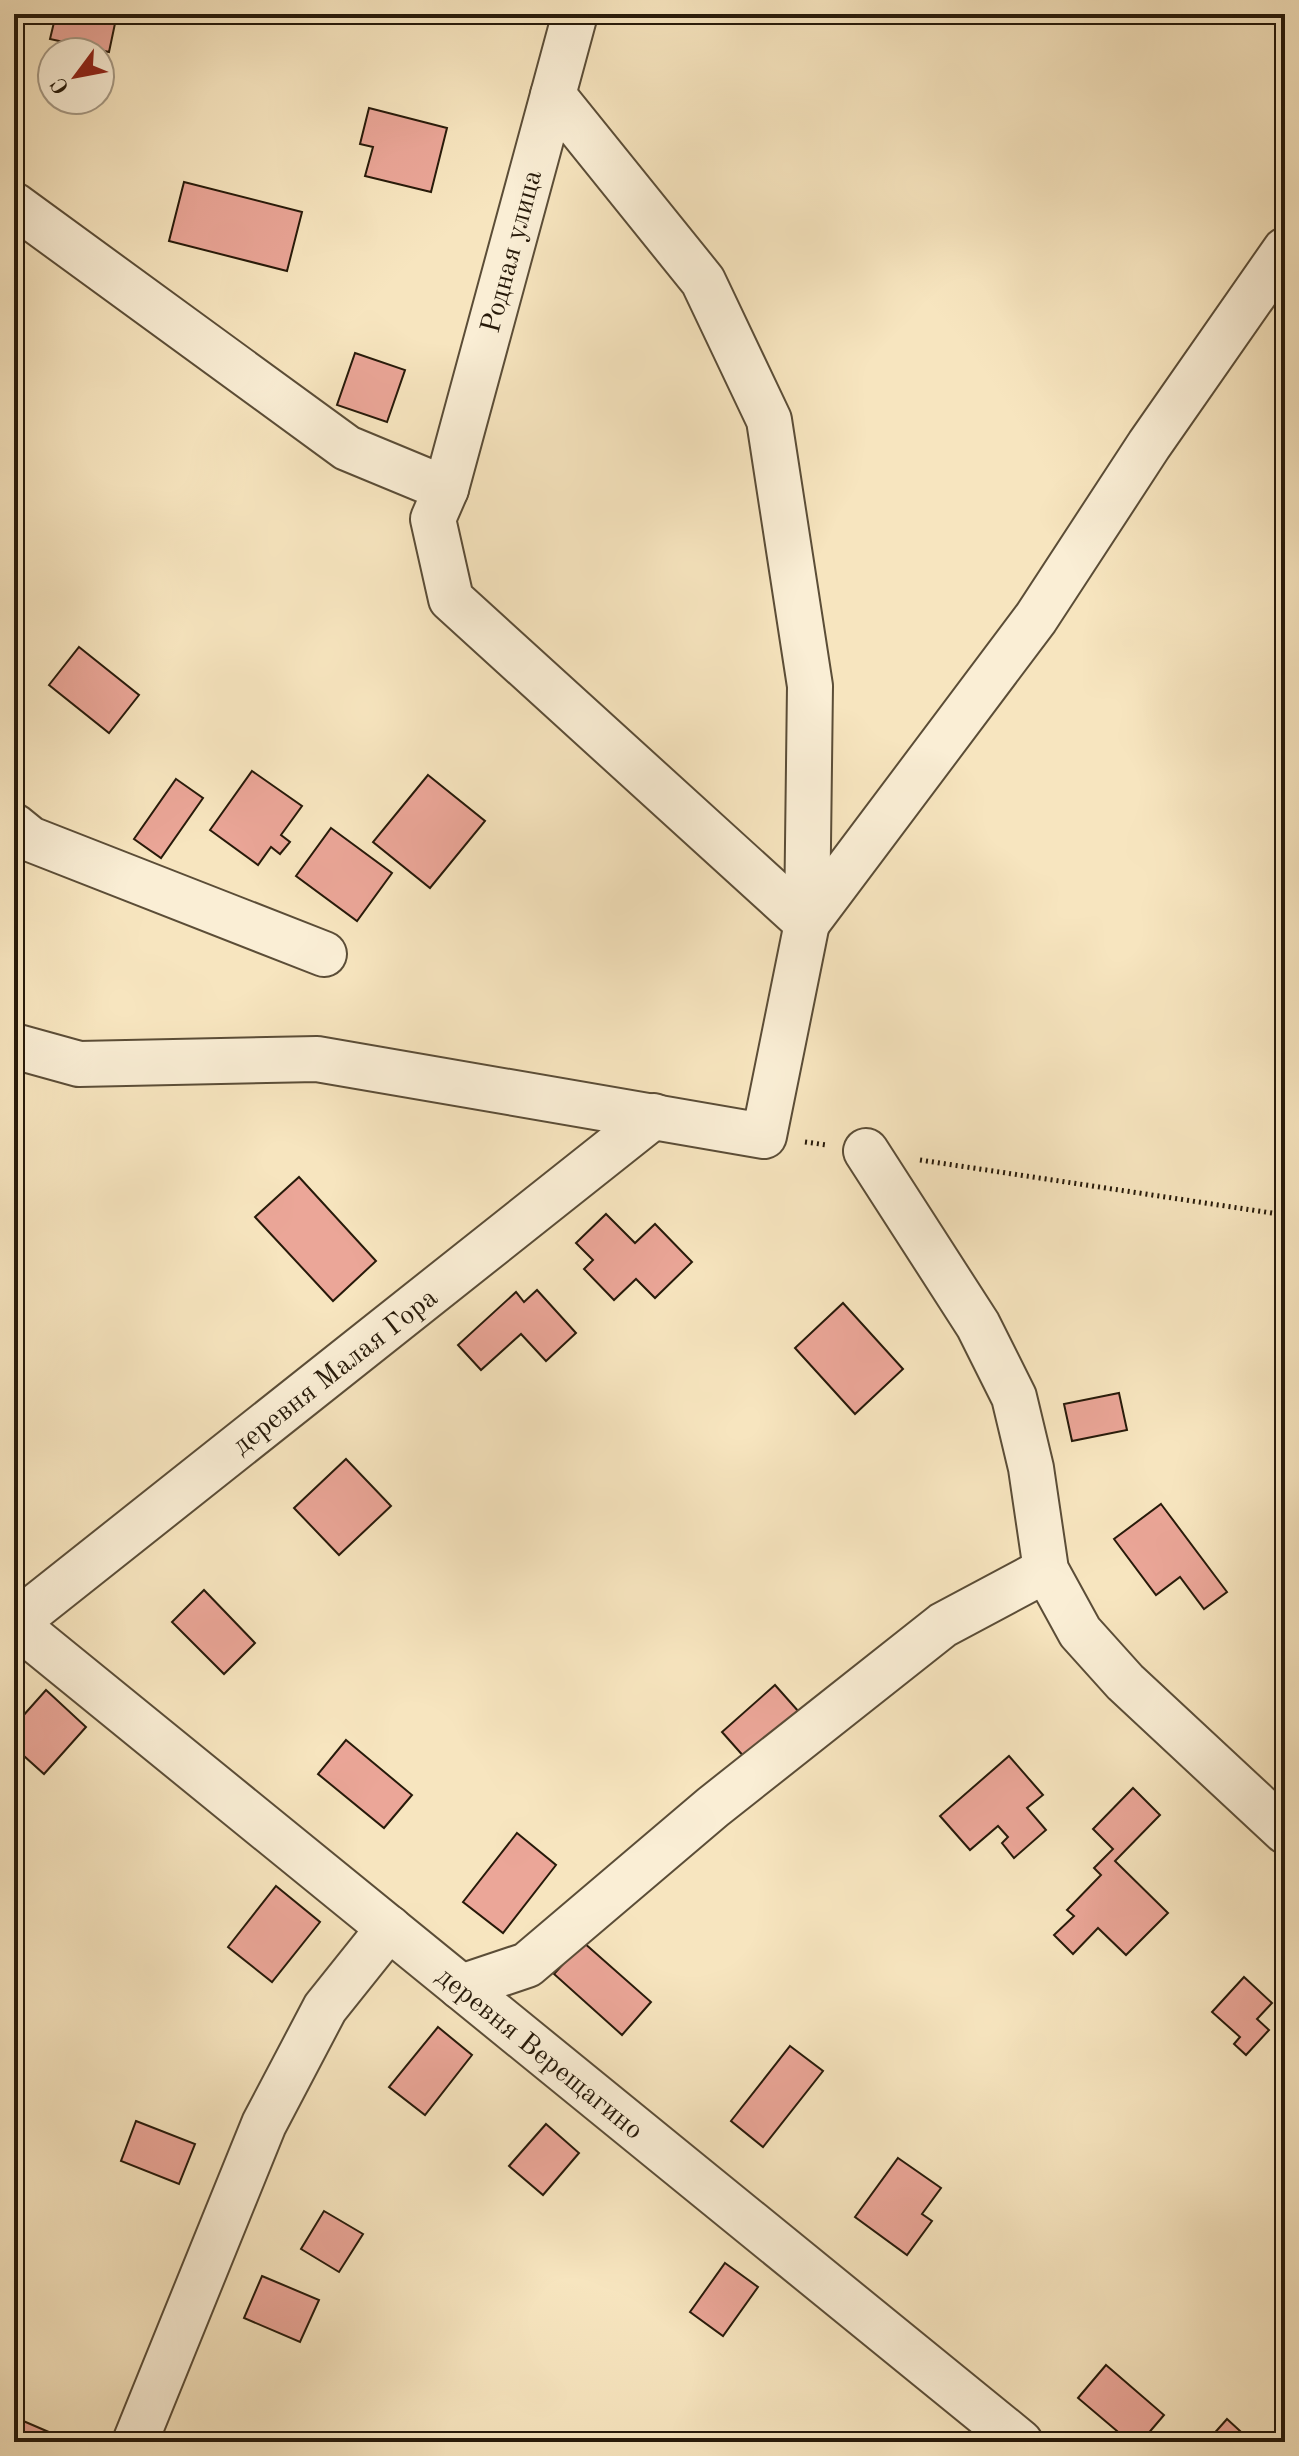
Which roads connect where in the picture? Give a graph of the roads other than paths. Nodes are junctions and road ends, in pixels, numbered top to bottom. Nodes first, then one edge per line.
1 (575, 14) edge
2 (553, 95) junction
3 (14, 205) edge
4 (1285, 250) edge
5 (446, 489) junction
6 (14, 826) edge
7 (807, 923) junction
8 (324, 954) dead end
9 (14, 1046) edge
10 (654, 1116) junction
11 (866, 1151) road end
12 (1046, 1570) junction
13 (14, 1623) edge
14 (1285, 1831) edge
15 (389, 1928) junction
16 (461, 1987) junction
17 (135, 2442) edge
18 (1020, 2442) edge

1 - 2 street, Родная улица
2 - 5 street, Родная улица
2 - 7 street
3 - 5 street
4 - 7 street
5 - 7 street, Родная улица
6 - 8 street
7 - 10 street
9 - 10 street
10 - 13 street, деревня Малая Гора
11 - 12 street
12 - 14 street
12 - 16 street
13 - 15 street, деревня Верещагино
15 - 16 street, деревня Верещагино
15 - 17 street
16 - 18 street, деревня Верещагино

